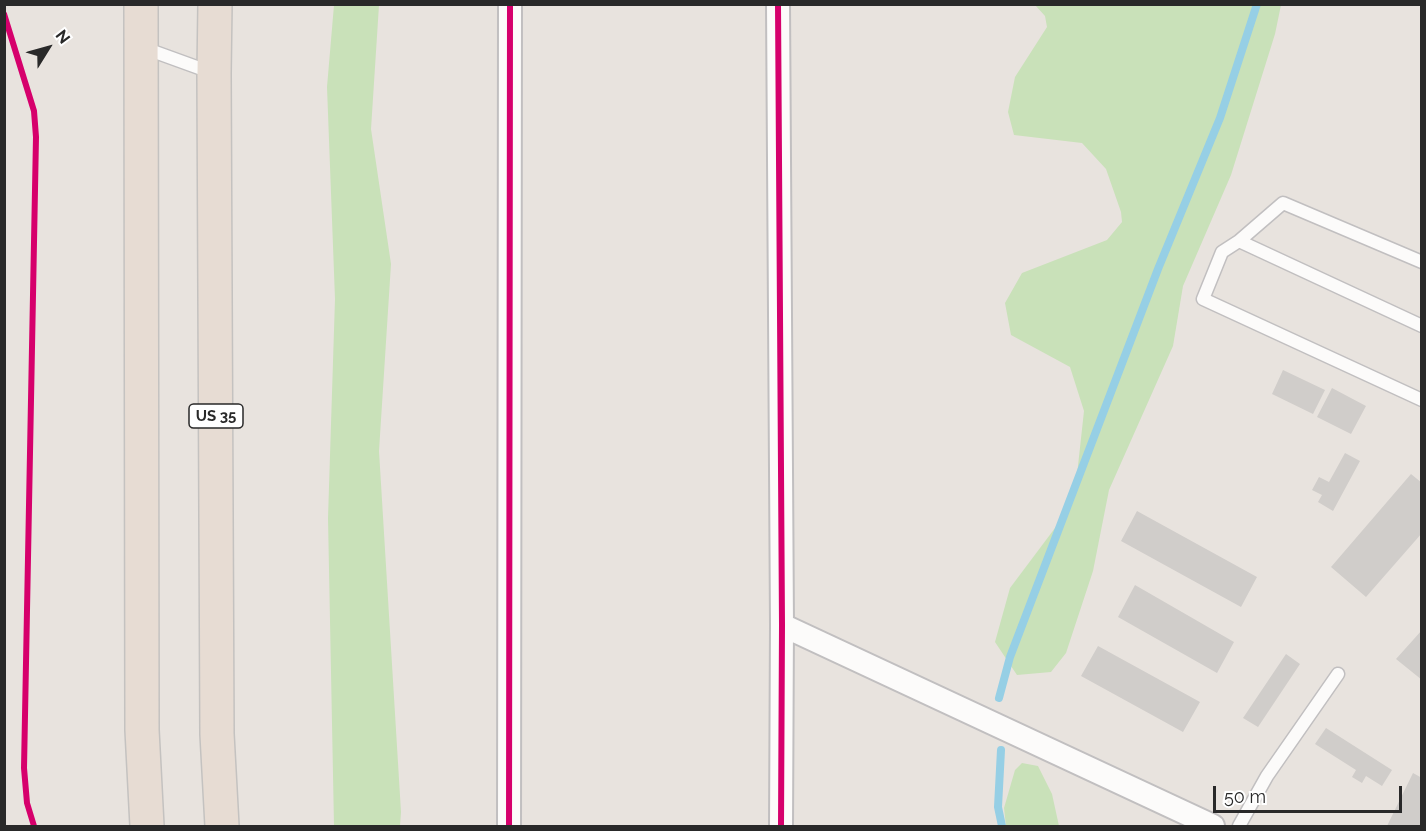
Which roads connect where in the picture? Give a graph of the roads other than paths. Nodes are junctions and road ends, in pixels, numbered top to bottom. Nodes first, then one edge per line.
1 (141, 4) edge
2 (215, 4) edge
3 (510, 4) edge
4 (778, 4) edge
5 (141, 46) junction
6 (214, 73) junction
7 (1239, 241) junction
8 (1422, 262) edge
9 (1422, 326) edge
10 (1420, 397) edge
11 (782, 625) junction
12 (1338, 674) dead end
13 (147, 826) edge
14 (222, 826) edge
15 (509, 826) edge
16 (781, 826) edge
17 (1213, 826) edge
18 (1239, 826) edge

1 - 5 highway
2 - 6 highway, US 35
3 - 15 street
4 - 11 street
5 - 6 lane
5 - 13 highway
6 - 14 highway, US 35
7 - 8 lane
7 - 9 lane
7 - 10 lane
11 - 16 street
11 - 17 street
12 - 18 lane

